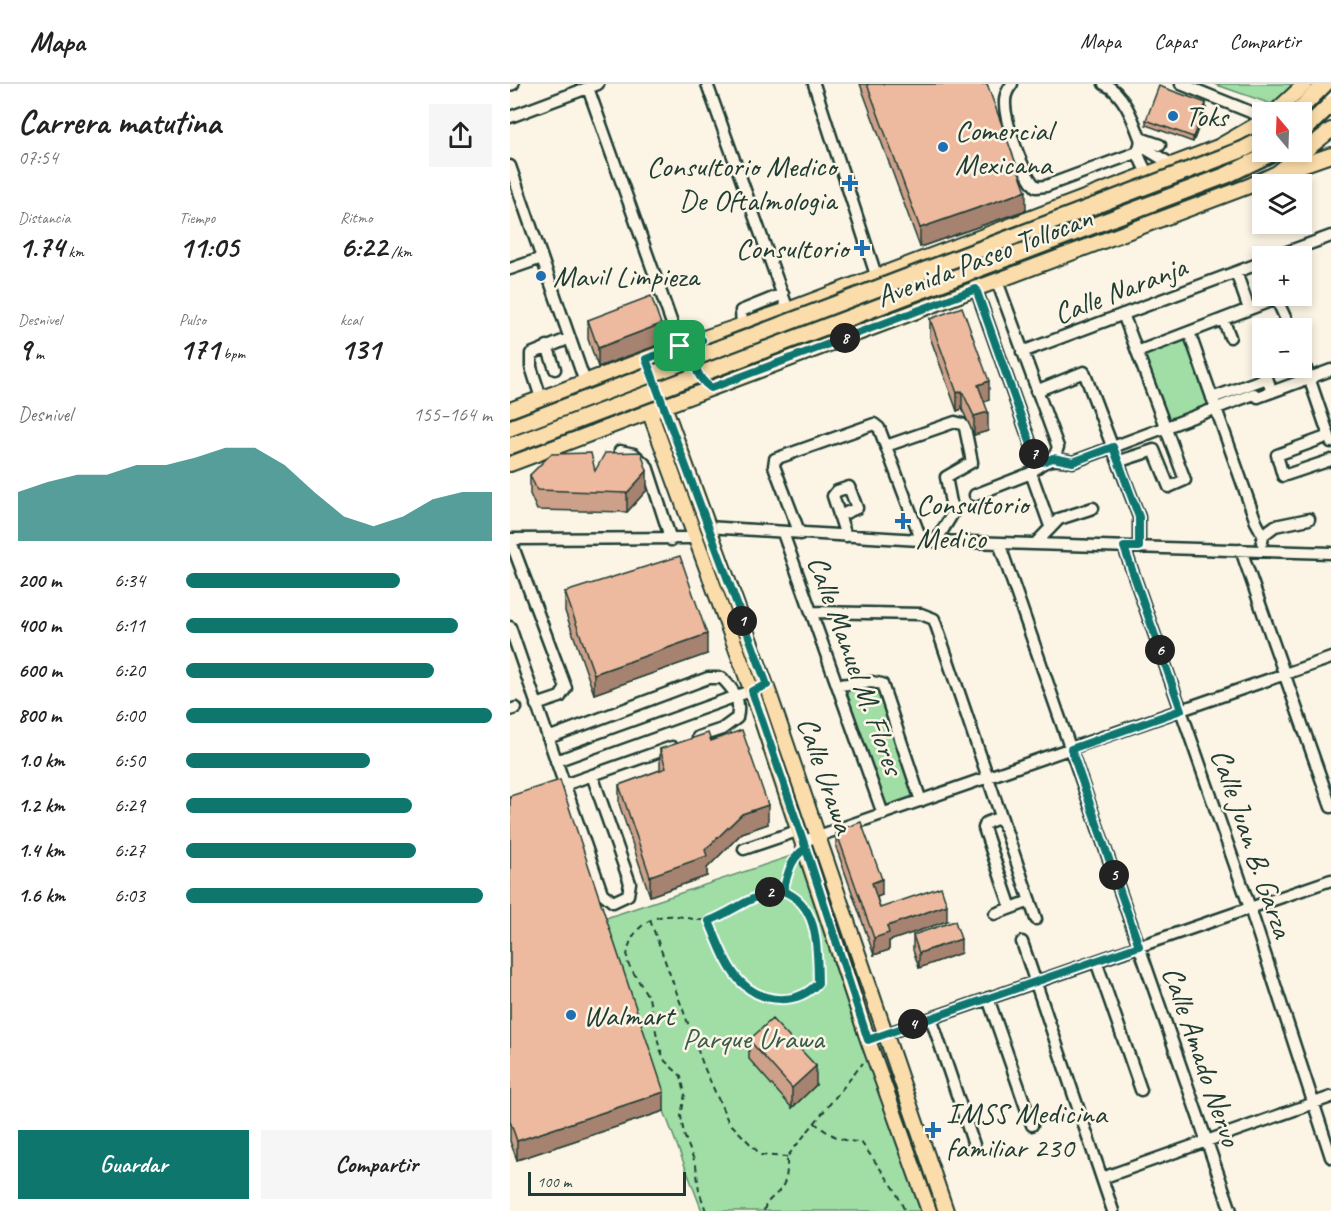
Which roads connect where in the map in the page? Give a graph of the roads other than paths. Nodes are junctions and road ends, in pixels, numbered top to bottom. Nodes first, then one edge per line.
1 (566, 84) edge
2 (707, 84) edge
3 (814, 84) edge
4 (1012, 84) edge
5 (1104, 84) edge
6 (1181, 84) edge
7 (1305, 84) edge
8 (1326, 84) edge
9 (593, 86) edge
10 (1331, 93) edge
11 (569, 95) junction
12 (1286, 102) edge
13 (1307, 102) edge
14 (1331, 104) edge
15 (1252, 113) edge
16 (510, 117) edge
17 (1312, 122) edge
18 (1252, 127) edge
19 (1312, 134) edge
20 (1328, 136) edge
21 (1252, 144) edge
22 (1140, 145) junction
23 (1160, 145) dead end
24 (1331, 155) edge
25 (1187, 159) junction
26 (1254, 162) edge
27 (1171, 164) junction
28 (510, 166) edge
29 (1147, 173) junction
30 (1277, 173) junction
31 (1215, 200) junction
32 (1331, 236) edge
33 (1304, 246) edge
34 (542, 258) junction
35 (1252, 265) edge
36 (510, 269) edge
37 (1236, 272) junction
38 (876, 275) junction
39 (997, 281) junction
40 (976, 289) junction
41 (783, 294) junction
42 (1249, 309) junction
43 (788, 310) junction
44 (1123, 314) junction
45 (1285, 318) edge
46 (1223, 319) junction
47 (742, 326) junction
48 (1189, 332) junction
49 (1230, 337) dead end
50 (570, 338) junction
51 (702, 340) junction
52 (547, 346) junction
53 (680, 346) junction
54 (1022, 352) junction
55 (1137, 352) junction
56 (646, 359) junction
57 (632, 364) junction
58 (555, 369) dead end
59 (1331, 370) edge
60 (1312, 377) edge
61 (1310, 378) joint
62 (585, 382) junction
63 (720, 386) junction
64 (1036, 390) junction
65 (541, 398) junction
66 (1214, 403) junction
67 (665, 406) junction
68 (510, 410) edge
69 (649, 411) junction
70 (1165, 426) junction
71 (510, 428) edge
72 (604, 430) junction
73 (1330, 439) edge
74 (510, 446) edge
75 (886, 447) junction
76 (1113, 447) junction
77 (621, 451) edge
78 (1053, 458) junction
79 (1331, 460) edge
80 (1120, 461) junction
81 (1042, 462) junction
82 (510, 464) edge
83 (1031, 473) junction
84 (975, 495) dead end
85 (1093, 508) dead end
86 (839, 516) dead end
87 (1309, 519) dead end
88 (1050, 526) junction
89 (707, 527) junction
90 (783, 533) junction
91 (800, 534) junction
92 (1263, 535) junction
93 (846, 536) junction
94 (695, 538) junction
95 (510, 539) edge
96 (921, 539) junction
97 (671, 540) junction
98 (936, 541) junction
99 (999, 543) junction
100 (1035, 544) junction
101 (1124, 547) junction
102 (1139, 547) junction
103 (1241, 550) junction
104 (1262, 551) junction
105 (1331, 553) edge
106 (812, 612) junction
107 (510, 627) edge
108 (1331, 658) edge
109 (1285, 674) junction
110 (837, 685) junction
111 (769, 690) junction
112 (754, 696) junction
113 (739, 701) junction
114 (536, 705) junction
115 (1181, 710) junction
116 (548, 738) junction
117 (692, 739) edge
118 (681, 743) edge
119 (1071, 749) junction
120 (556, 761) junction
121 (592, 775) junction
122 (987, 778) junction
123 (564, 785) junction
124 (921, 801) junction
125 (1331, 807) edge
126 (883, 814) junction
127 (1000, 818) junction
128 (818, 837) junction
129 (803, 840) junction
130 (744, 849) dead end
131 (1331, 880) edge
132 (1030, 901) junction
133 (1011, 908) junction
134 (1250, 908) junction
135 (995, 914) dead end
136 (1036, 919) dead end
137 (1022, 942) dead end
138 (1139, 946) junction
139 (1096, 961) junction
140 (1035, 982) junction
141 (988, 998) junction
142 (931, 1018) junction
143 (884, 1034) junction
144 (868, 1040) junction
145 (1141, 1090) dead end
146 (1331, 1097) edge
147 (1313, 1103) junction
148 (1032, 1125) dead end
149 (1207, 1142) junction
150 (974, 1145) dead end
151 (1331, 1157) edge
152 (1102, 1178) junction
153 (929, 1211) edge
154 (946, 1211) edge
155 (1113, 1211) edge
156 (1231, 1211) edge

1 - 11 street
2 - 41 street
3 - 38 street
4 - 22 street
5 - 22 street
6 - 15 street
7 - 12 main road
8 - 10 main road
8 - 13 highway
9 - 11 street
9 - 53 street
11 - 16 street
14 - 17 highway, bridge
18 - 25 main road, Avenida Paseo Tollocan
19 - 20 street
20 - 30 main road, Avenida Paseo Tollocan
21 - 71 highway, Avenida Paseo Tollocan, bridge
22 - 23 street
22 - 27 street
22 - 29 street
24 - 30 main road
25 - 27 main road, Avenida Paseo Tollocan
25 - 31 main road
26 - 74 highway, Avenida Paseo Tollocan, bridge
27 - 29 main road, Avenida Paseo Tollocan
28 - 34 street
29 - 38 main road, Avenida Paseo Tollocan
30 - 31 main road, Avenida Paseo Tollocan
31 - 39 main road, Avenida Paseo Tollocan
32 - 33 street
34 - 36 street
34 - 50 street
35 - 37 street, Calle Naranja
37 - 42 street, Calle Naranja
37 - 44 street, Calle Naranja
38 - 43 main road, Avenida Paseo Tollocan
39 - 40 main road, Avenida Paseo Tollocan
39 - 54 street
40 - 63 main road, Avenida Paseo Tollocan
40 - 81 street
41 - 43 street
41 - 47 street
42 - 45 street
42 - 46 street
43 - 47 main road, Avenida Paseo Tollocan
44 - 54 street, Calle Naranja
44 - 55 street
46 - 48 street
46 - 49 street
47 - 51 main road, Avenida Paseo Tollocan
48 - 55 street
48 - 66 street
50 - 52 street
50 - 62 street
51 - 53 main road, Avenida Paseo Tollocan
51 - 63 main road
52 - 58 street
52 - 65 street
53 - 56 main road, Avenida Paseo Tollocan
54 - 64 street
55 - 70 street
56 - 57 main road, Avenida Paseo Tollocan
56 - 67 main road, Calle Urawa
57 - 62 main road, Avenida Paseo Tollocan
57 - 69 main road, Calle Urawa
59 - 60 street
61 - 66 street
61 - 73 street
62 - 65 main road, Avenida Paseo Tollocan
62 - 72 main road
63 - 67 main road, Avenida Paseo Tollocan
64 - 76 street
64 - 78 street
65 - 68 main road, Avenida Paseo Tollocan
66 - 70 street
66 - 92 street
67 - 69 main road, Avenida Paseo Tollocan
67 - 89 main road, Calle Urawa
69 - 72 main road, Avenida Paseo Tollocan
69 - 94 main road, Calle Urawa
70 - 76 street
70 - 80 street
72 - 82 main road, Avenida Paseo Tollocan
73 - 79 street
75 - 91 street
75 - 96 street
75 - 98 street
76 - 78 street
76 - 80 street
77 - 97 street
78 - 81 street
80 - 102 street
81 - 83 street
83 - 84 street
83 - 88 street
85 - 88 street
86 - 93 street
87 - 92 street
88 - 100 street
89 - 90 street
89 - 111 main road, Calle Urawa
90 - 91 street
90 - 106 street, Calle Manuel M. Flores
91 - 93 street
92 - 104 street
93 - 96 street
94 - 97 street
94 - 112 main road, Calle Urawa
95 - 97 street
95 - 114 street
96 - 98 street
98 - 99 street
99 - 100 street
99 - 119 street, Calle Amado Nervo
100 - 101 street
101 - 102 street
101 - 115 street, Calle Juan B. Garza
102 - 103 street
103 - 104 street
103 - 109 street
104 - 105 street
106 - 110 street, Calle Manuel M. Flores
106 - 122 street
107 - 114 street
108 - 109 street
109 - 115 street
109 - 125 street
110 - 124 street
110 - 126 street, Calle Manuel M. Flores
111 - 112 street
111 - 128 main road, Calle Urawa
112 - 113 street
112 - 129 main road, Calle Urawa
113 - 116 street
113 - 117 street
113 - 120 street
114 - 116 street
115 - 119 street
115 - 134 street, Calle Juan B. Garza
116 - 120 street
118 - 121 street
119 - 122 street
119 - 138 street, Calle Amado Nervo
120 - 123 street
121 - 123 street
121 - 123 street
122 - 124 street
122 - 127 street
124 - 126 street
126 - 128 street
127 - 132 street
127 - 133 street
128 - 129 street
128 - 143 main road, Calle Urawa
129 - 130 street
129 - 144 main road, Calle Urawa
131 - 134 street
132 - 133 street
132 - 136 street
133 - 135 street
134 - 138 street
134 - 147 street, Calle Juan B. Garza
137 - 140 street
138 - 139 street
138 - 149 street, Calle Amado Nervo
139 - 140 street
139 - 145 street
140 - 141 street
140 - 152 street
141 - 142 street
141 - 148 street
142 - 143 street
142 - 150 street
143 - 144 street
143 - 154 main road, Calle Urawa
144 - 153 main road, Calle Urawa
146 - 147 street
147 - 149 street
147 - 151 street, Calle Juan B. Garza
149 - 152 street
149 - 156 street, Calle Amado Nervo
152 - 155 street

